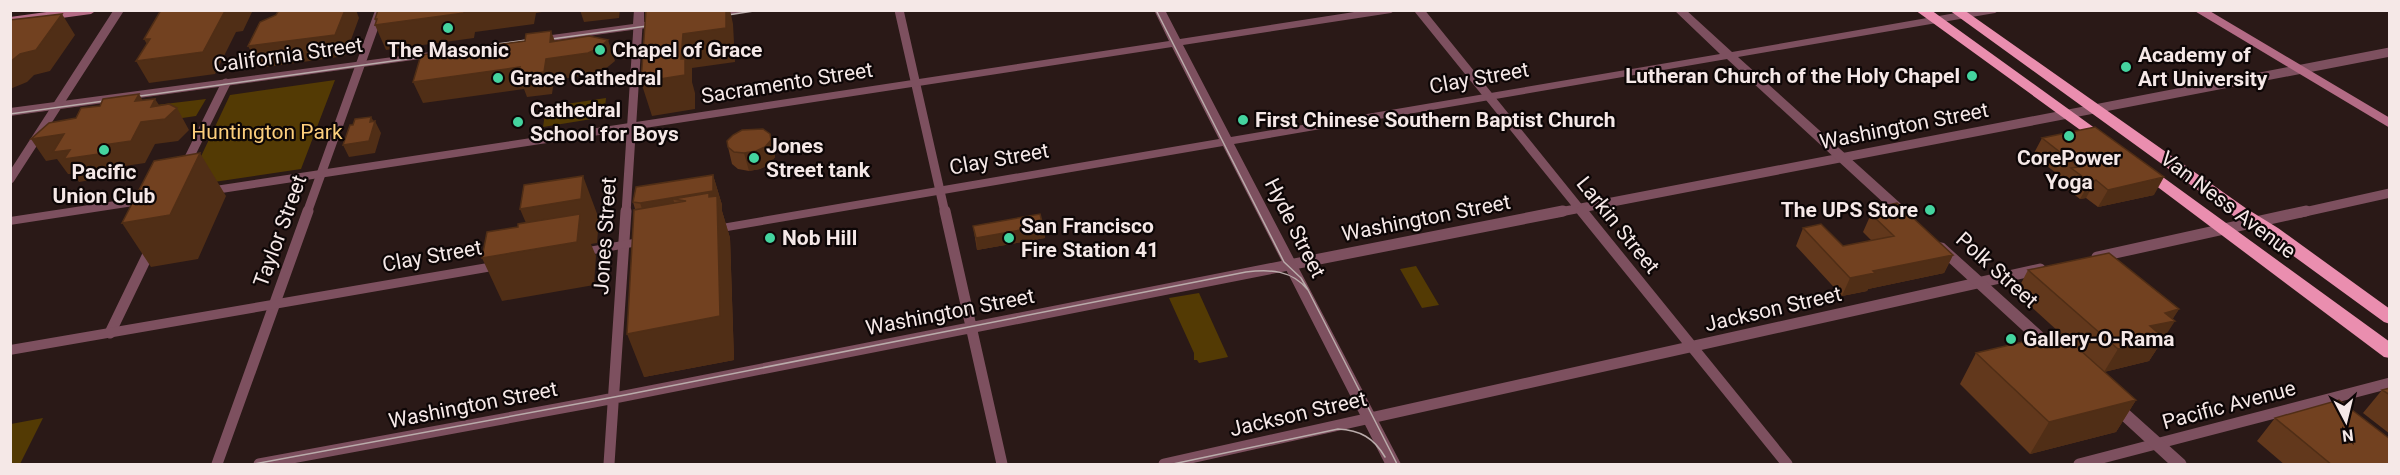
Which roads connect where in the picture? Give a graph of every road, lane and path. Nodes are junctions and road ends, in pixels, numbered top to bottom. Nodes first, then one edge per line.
1 (91, 10) edge
2 (119, 10) edge
3 (380, 10) edge
4 (639, 10) edge
5 (749, 10) edge
6 (899, 10) edge
7 (1159, 10) edge
8 (1391, 10) edge
9 (1419, 10) edge
10 (1679, 10) edge
11 (1921, 10) edge
12 (1995, 10) edge
13 (2199, 10) edge
14 (1959, 13) edge
15 (703, 17) edge
16 (10, 21) edge
17 (1936, 21) junction
18 (668, 22) edge
19 (638, 26) junction
20 (530, 41) edge
21 (1176, 43) junction
22 (453, 51) edge
23 (2390, 52) edge
24 (1730, 56) junction
25 (360, 64) junction
26 (2298, 69) junction
27 (226, 83) junction
28 (916, 83) junction
29 (1489, 97) junction
30 (57, 106) junction
31 (2094, 109) junction
32 (10, 112) edge
33 (2067, 114) junction
34 (2390, 124) edge
35 (632, 126) junction
36 (1227, 142) junction
37 (2117, 150) edge
38 (1841, 158) junction
39 (2136, 164) edge
40 (321, 174) junction
41 (180, 176) edge
42 (10, 179) edge
43 (940, 191) junction
44 (194, 193) edge
45 (2390, 193) edge
46 (164, 198) edge
47 (1579, 208) junction
48 (10, 221) edge
49 (2256, 223) junction
50 (2225, 229) junction
51 (698, 232) edge
52 (157, 235) edge
53 (663, 238) edge
54 (624, 245) junction
55 (557, 256) edge
56 (2087, 259) edge
57 (522, 262) edge
58 (1290, 264) junction
59 (2053, 266) edge
60 (1979, 283) junction
61 (275, 304) junction
62 (2390, 318) edge
63 (971, 328) junction
64 (110, 333) junction
65 (1692, 347) junction
66 (10, 350) edge
67 (2390, 352) edge
68 (2063, 359) edge
69 (2390, 383) edge
70 (2098, 391) edge
71 (613, 398) junction
72 (1369, 418) junction
73 (2157, 444) junction
74 (217, 465) edge
75 (259, 465) edge
76 (609, 465) edge
77 (1002, 465) edge
78 (1164, 465) edge
79 (1393, 465) edge
80 (1786, 465) edge
81 (2079, 465) edge
82 (2179, 465) edge

1 - 16 main road
2 - 30 street
3 - 25 street, Taylor Street
4 - 19 street, Jones Street
5 - 15 street
6 - 28 street
7 - 21 street, Hyde Street
8 - 21 street, Sacramento Street
9 - 29 street, Larkin Street
10 - 24 street, Polk Street
11 - 17 highway
12 - 14 street, Clay Street
13 - 26 main road
14 - 17 street, Clay Street
14 - 31 highway, Van Ness Avenue
17 - 24 street, Clay Street
17 - 33 highway
18 - 19 street
19 - 20 street
19 - 35 street, Jones Street
21 - 28 street, Sacramento Street
21 - 36 street, Hyde Street
22 - 25 street, California Street
23 - 26 street, Washington Street
24 - 29 street, Clay Street
24 - 38 street, Polk Street
25 - 27 street, California Street
25 - 40 street, Taylor Street
26 - 31 street, Washington Street
26 - 34 main road
27 - 30 street, California Street
27 - 41 street
28 - 35 street, Sacramento Street
28 - 43 street
29 - 36 street, Clay Street
29 - 47 street, Larkin Street
30 - 32 street, California Street
30 - 42 street
31 - 33 street, Washington Street
31 - 49 highway, Van Ness Avenue
33 - 37 highway
33 - 38 street, Washington Street
35 - 40 street, Sacramento Street
35 - 54 street, Jones Street
36 - 43 street, Clay Street
36 - 58 street, Hyde Street
38 - 47 street, Washington Street
38 - 60 street, Polk Street
39 - 50 highway, Van Ness Avenue
40 - 44 street, Sacramento Street
40 - 61 street, Taylor Street
43 - 51 street, Clay Street
43 - 63 street
45 - 49 street
46 - 48 street
47 - 58 street, Washington Street
47 - 65 street, Larkin Street
49 - 50 street
49 - 62 highway, Van Ness Avenue
50 - 56 street
50 - 67 highway, Van Ness Avenue
52 - 64 street
53 - 54 street
54 - 55 street
54 - 71 street, Jones Street
57 - 61 street, Clay Street
58 - 63 street, Washington Street
58 - 72 street, Hyde Street
59 - 60 street, Jackson Street
60 - 65 street, Jackson Street
60 - 68 street, Polk Street
61 - 64 street, Clay Street
61 - 74 street, Taylor Street
63 - 71 street, Washington Street
63 - 77 street
64 - 66 street, Clay Street
65 - 72 street, Jackson Street
65 - 80 street, Larkin Street
69 - 73 street, Pacific Avenue
70 - 73 street
71 - 75 street, Washington Street
71 - 76 street, Jones Street
72 - 78 street, Jackson Street
72 - 79 street, Hyde Street
73 - 81 street, Pacific Avenue
73 - 82 street

